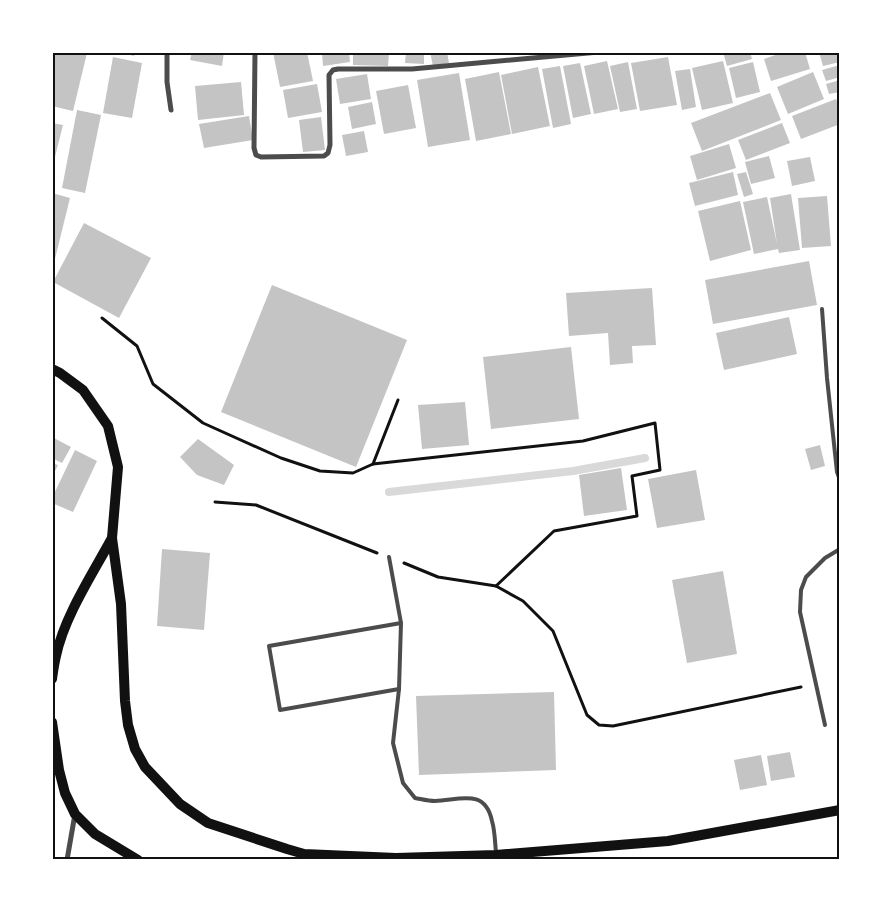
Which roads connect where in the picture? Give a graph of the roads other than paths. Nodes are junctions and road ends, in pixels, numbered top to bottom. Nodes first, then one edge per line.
1 (167, 52) edge
2 (255, 52) edge
3 (599, 52) edge
4 (171, 110) dead end
5 (822, 309) dead end
6 (52, 370) edge
7 (840, 480) edge
8 (112, 538) junction
9 (840, 549) edge
10 (389, 557) road end
11 (401, 623) junction
12 (52, 679) edge
13 (399, 689) junction
14 (52, 722) edge
15 (825, 725) dead end
16 (840, 810) edge
17 (75, 814) junction
18 (496, 855) junction
19 (304, 857) edge
20 (67, 860) edge
21 (138, 860) edge

1 - 4 street
2 - 3 street
5 - 7 lane
6 - 8 main road
8 - 12 main road
8 - 19 main road
9 - 15 lane
10 - 11 lane
11 - 13 lane
11 - 13 lane
13 - 18 lane
14 - 17 main road
16 - 18 main road
17 - 20 street
17 - 21 main road
18 - 19 main road

